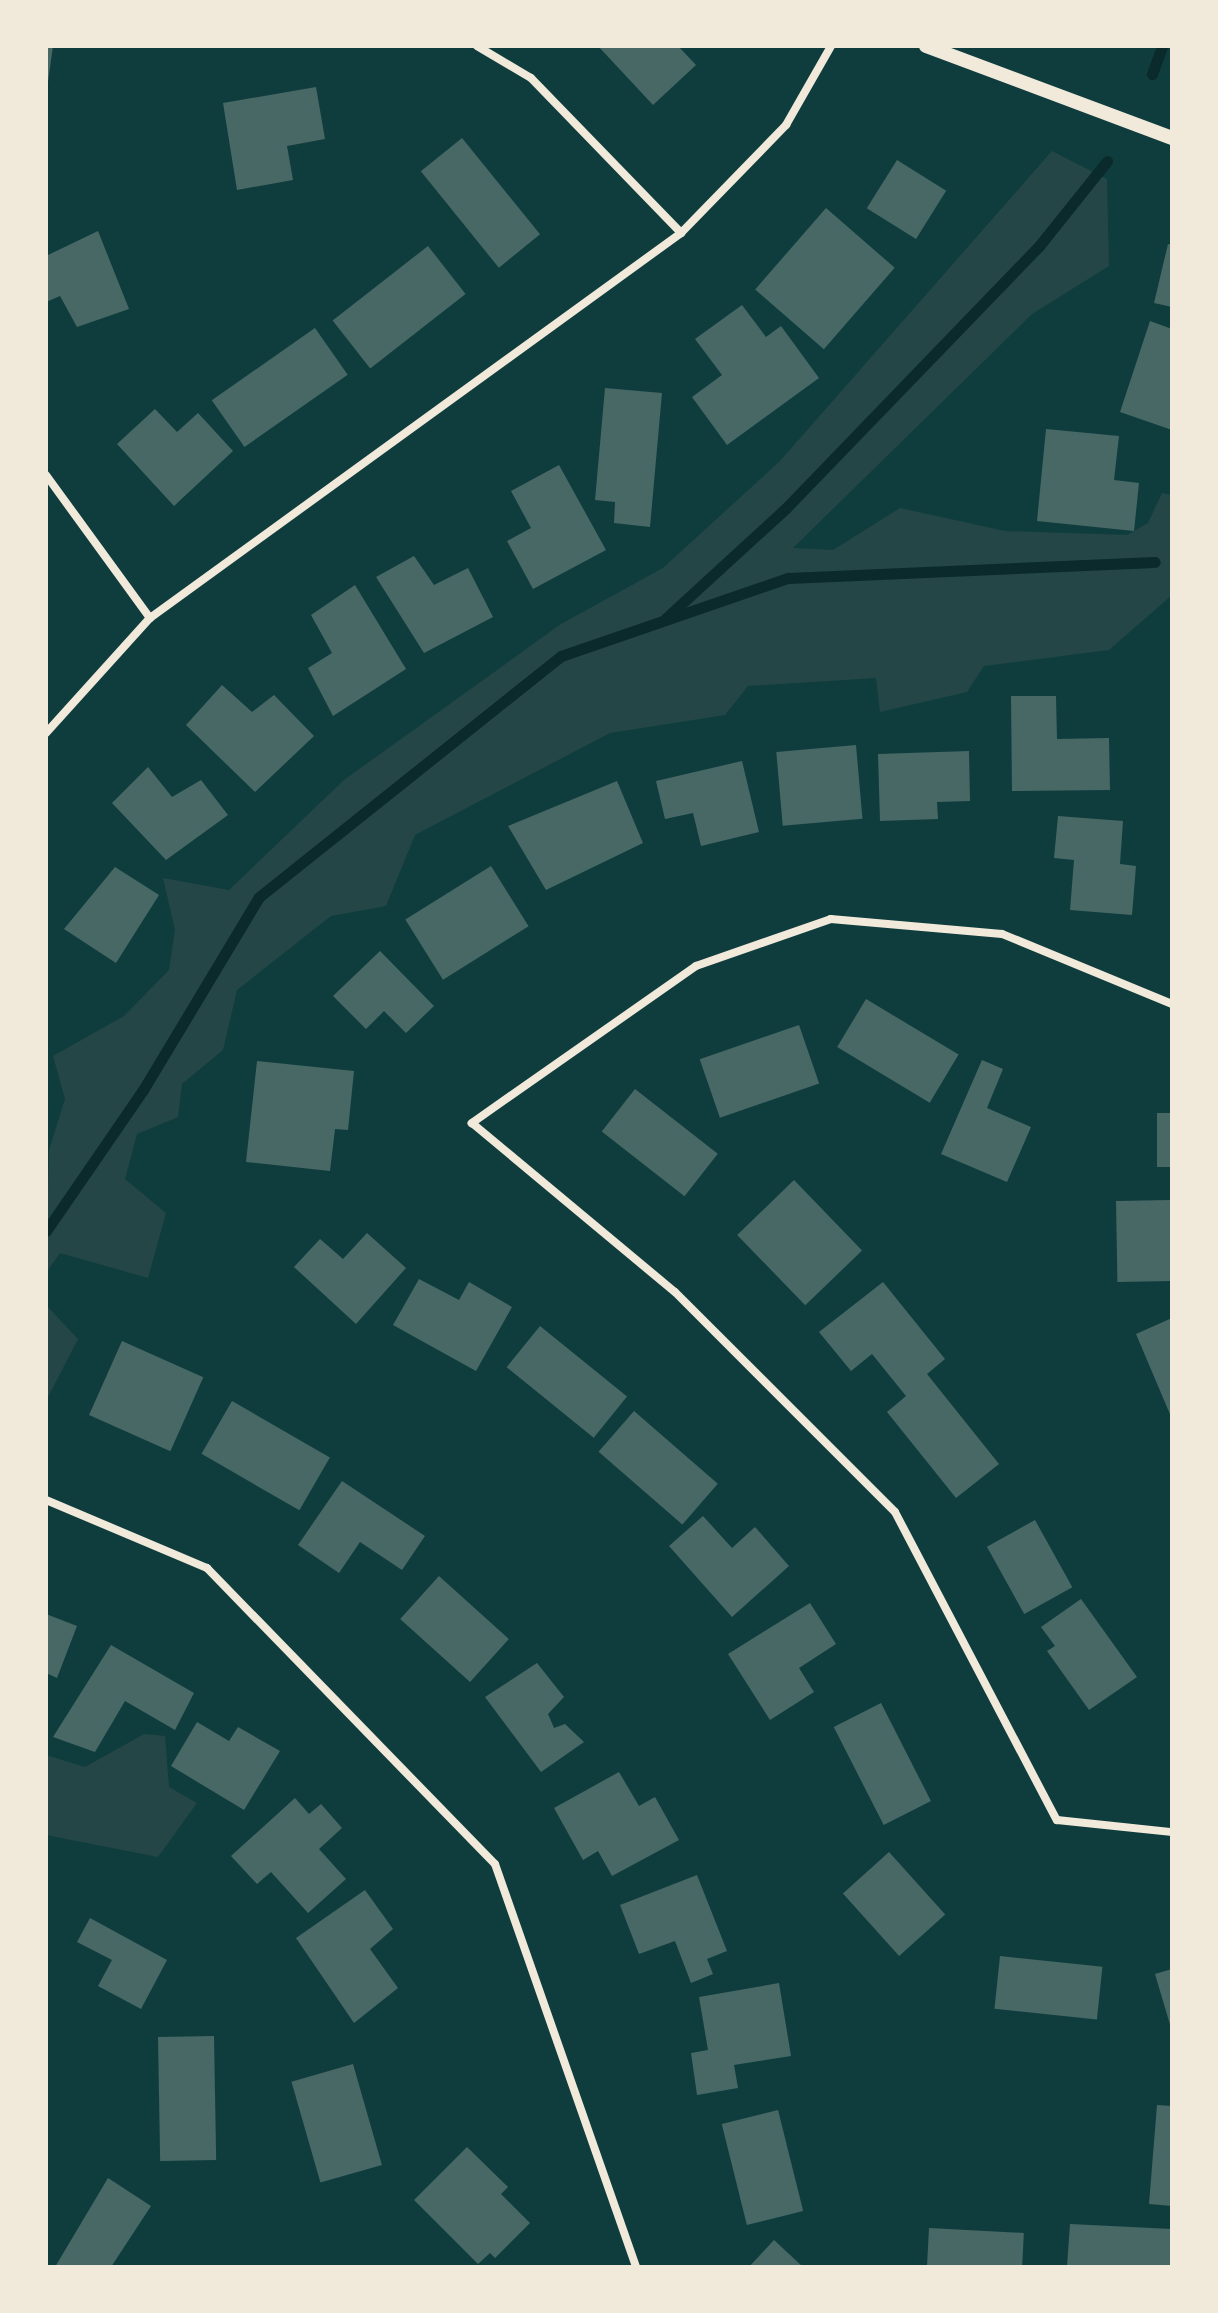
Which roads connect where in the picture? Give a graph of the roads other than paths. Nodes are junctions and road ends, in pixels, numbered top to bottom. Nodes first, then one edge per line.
1 (477, 46) edge
2 (831, 46) edge
3 (926, 46) edge
4 (1172, 138) edge
5 (681, 233) junction
6 (46, 475) edge
7 (150, 618) junction
8 (46, 733) edge
9 (1172, 1004) edge
10 (46, 1500) edge
11 (1172, 1832) edge
12 (636, 2267) edge

1 - 5 street
2 - 5 street
3 - 4 street
5 - 7 street
6 - 7 street
7 - 8 street
9 - 11 street
10 - 12 street

